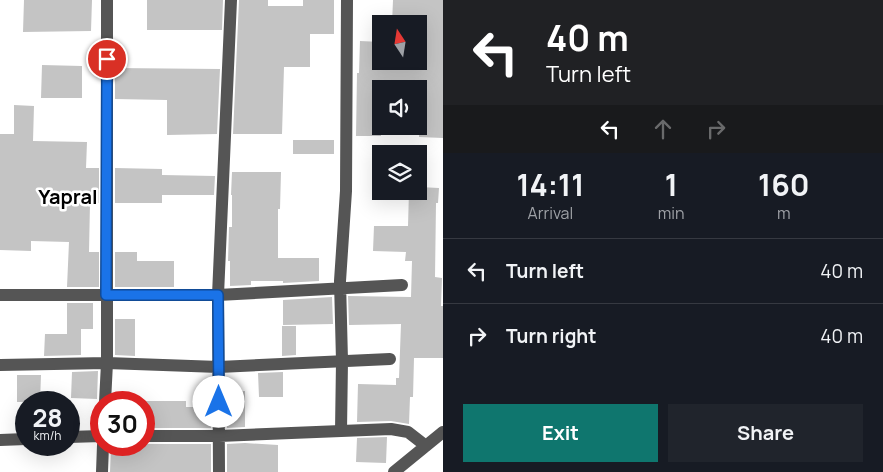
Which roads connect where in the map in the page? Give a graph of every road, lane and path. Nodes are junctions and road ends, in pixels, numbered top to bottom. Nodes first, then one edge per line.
1 (107, 0) edge
2 (231, 0) edge
3 (346, 0) edge
4 (402, 285) dead end
5 (341, 287) junction
6 (0, 295) edge
7 (106, 295) junction
8 (218, 295) junction
9 (390, 359) dead end
10 (342, 361) junction
11 (107, 363) junction
12 (0, 365) edge
13 (219, 367) junction
14 (106, 391) edge
15 (341, 431) junction
16 (443, 432) edge
17 (155, 436) edge
18 (219, 436) junction
19 (15, 439) edge
20 (0, 440) edge
21 (426, 446) junction
22 (103, 456) edge
23 (102, 472) edge
24 (219, 472) edge
25 (394, 472) edge

1 - 7 street
2 - 8 street
3 - 5 street
4 - 5 street
5 - 8 street
5 - 10 street
6 - 7 street
7 - 8 street
7 - 11 street
8 - 13 street
9 - 10 street
10 - 13 street
10 - 15 street
11 - 12 street
11 - 13 street
11 - 14 street
13 - 18 street
15 - 18 street
15 - 21 street
16 - 21 street
17 - 18 street
18 - 24 street
19 - 20 street
21 - 25 street
22 - 23 street

